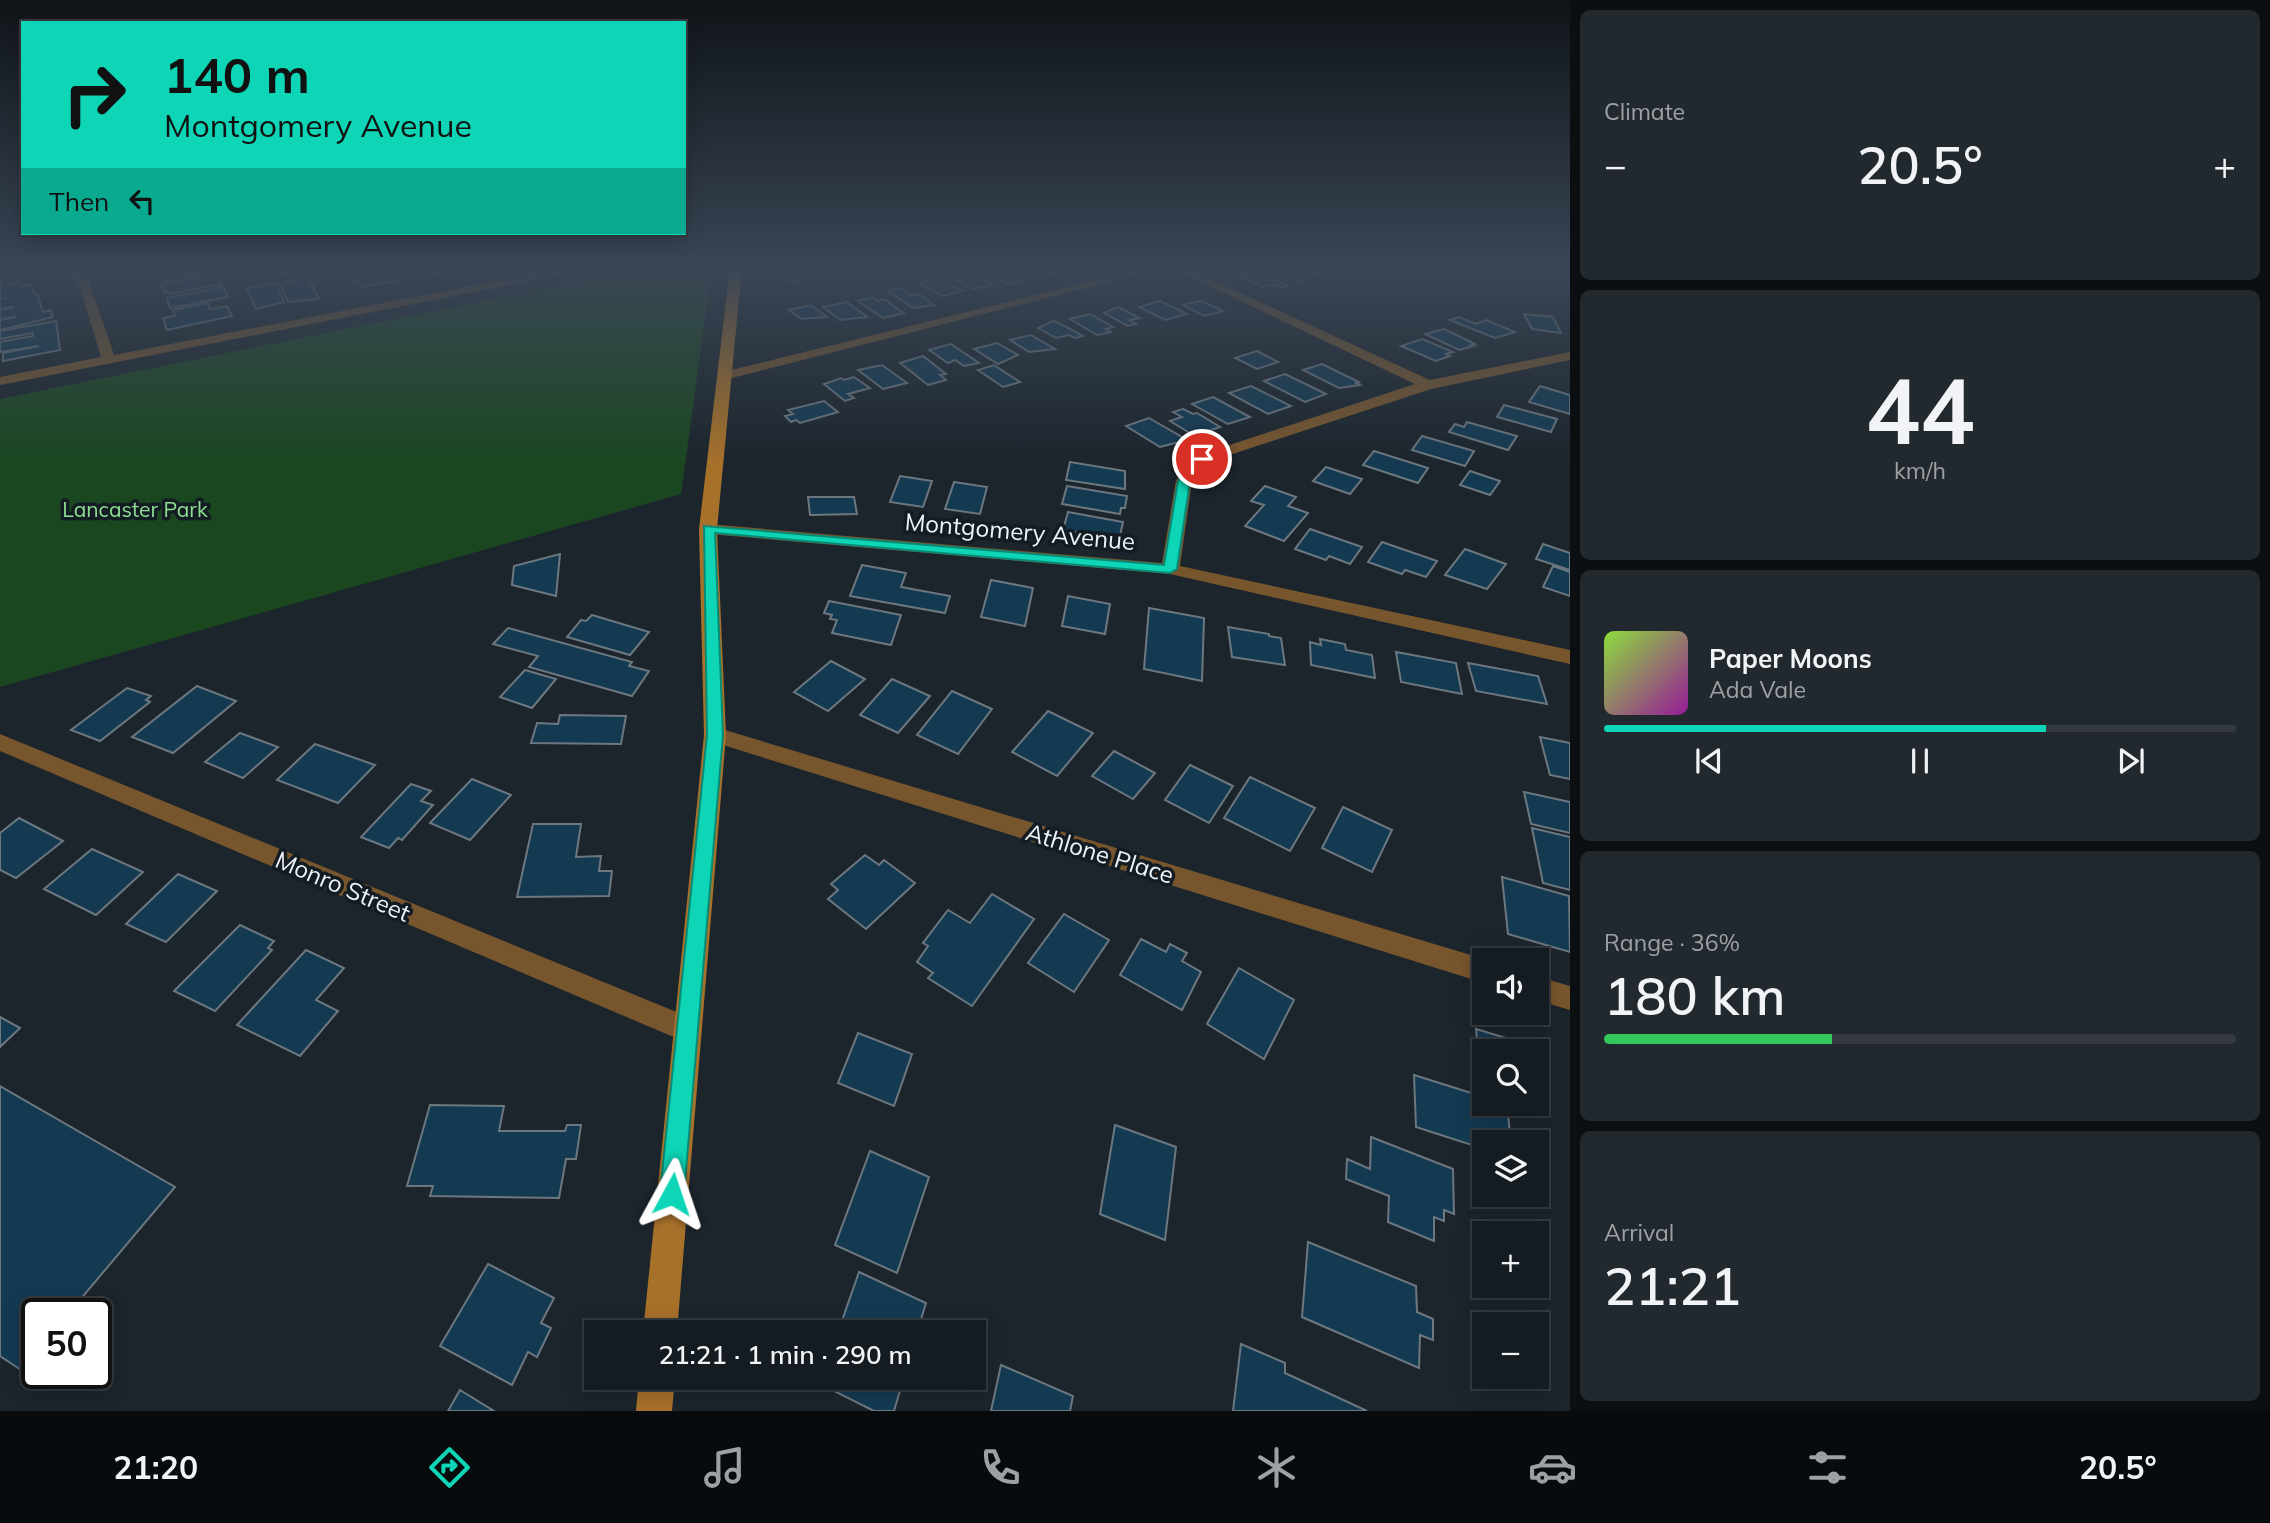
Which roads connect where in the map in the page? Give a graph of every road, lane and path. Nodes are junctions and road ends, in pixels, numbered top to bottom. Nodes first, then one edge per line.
1 (100, 333) edge
2 (240, 333) edge
3 (729, 333) edge
4 (897, 333) edge
5 (1315, 333) edge
6 (1570, 356) edge
7 (108, 358) junction
8 (724, 376) junction
9 (0, 381) edge
10 (1428, 386) junction
11 (708, 529) junction
12 (1170, 569) junction
13 (1570, 657) edge
14 (715, 735) junction
15 (0, 742) edge
16 (1472, 967) edge
17 (1549, 992) edge
18 (1570, 998) edge
19 (686, 1029) junction
20 (661, 1320) edge
21 (656, 1390) edge
22 (654, 1411) edge

1 - 7 street
2 - 7 street
3 - 8 main road
4 - 8 street
5 - 10 street
6 - 10 street
7 - 9 street
8 - 11 main road
10 - 12 street
11 - 12 street, Montgomery Avenue
11 - 14 main road
12 - 13 street, Montgomery Avenue
14 - 16 street, Athlone Place
14 - 19 main road
15 - 19 street, Monro Street
17 - 18 street
19 - 20 main road
21 - 22 main road

